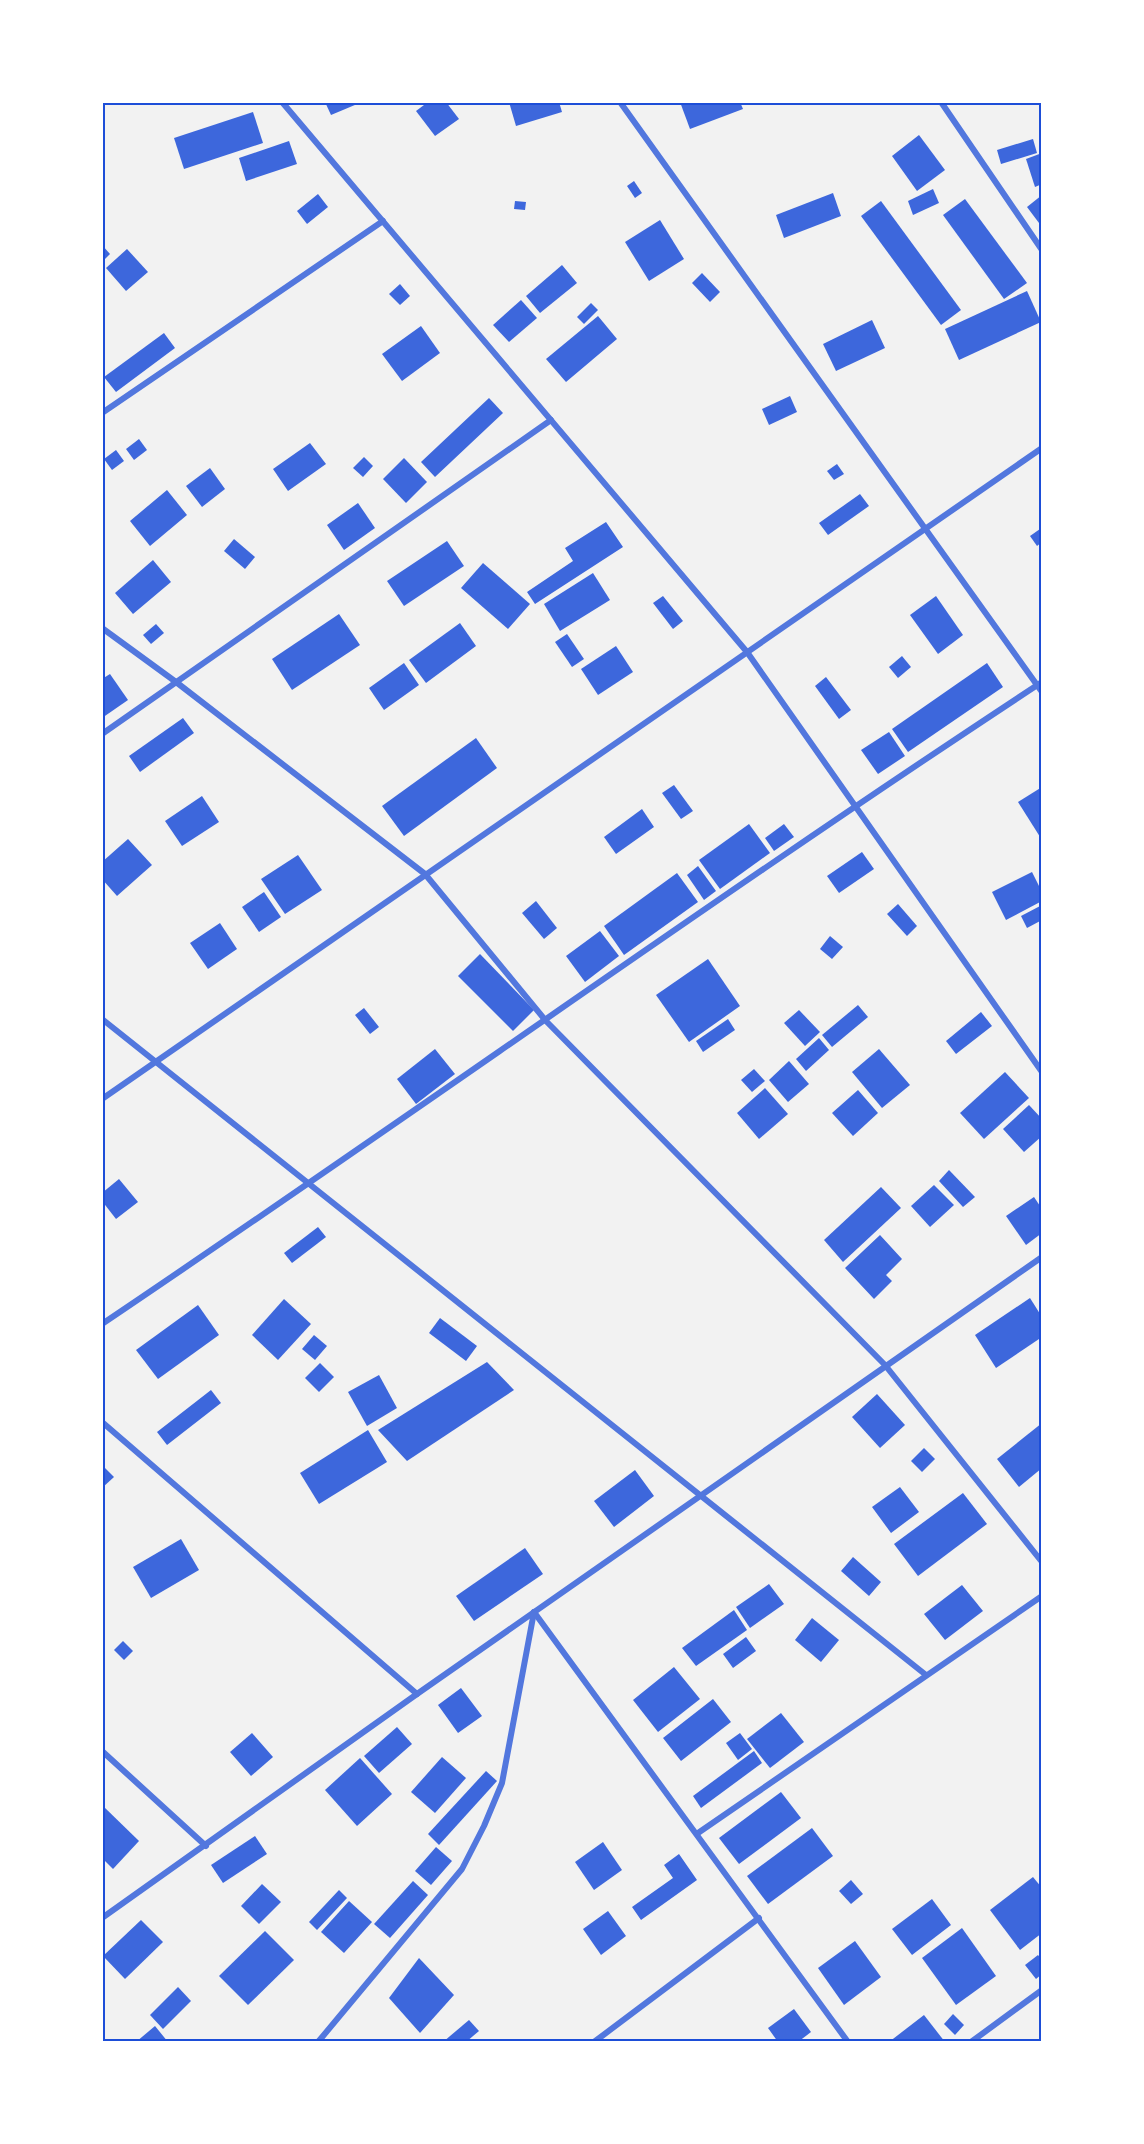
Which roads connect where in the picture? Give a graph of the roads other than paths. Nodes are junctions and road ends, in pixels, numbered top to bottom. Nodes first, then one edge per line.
1 (282, 102) edge
2 (620, 102) edge
3 (941, 102) edge
4 (383, 221) junction
5 (1042, 250) edge
6 (102, 413) edge
7 (551, 420) junction
8 (1042, 448) edge
9 (925, 529) junction
10 (102, 628) edge
11 (747, 652) junction
12 (176, 682) junction
13 (1040, 683) edge
14 (1042, 692) edge
15 (102, 734) edge
16 (854, 805) junction
17 (425, 874) junction
18 (102, 1019) edge
19 (546, 1021) junction
20 (156, 1062) junction
21 (1042, 1072) edge
22 (102, 1099) edge
23 (309, 1184) junction
24 (1042, 1257) edge
25 (102, 1324) edge
26 (885, 1365) junction
27 (102, 1422) edge
28 (701, 1497) junction
29 (1042, 1562) edge
30 (1042, 1596) edge
31 (534, 1612) junction
32 (926, 1675) junction
33 (417, 1694) junction
34 (102, 1751) edge
35 (698, 1833) junction
36 (206, 1846) junction
37 (102, 1918) edge
38 (759, 1918) junction
39 (1042, 1990) edge
40 (318, 2042) edge
41 (594, 2042) edge
42 (848, 2042) edge
43 (971, 2042) edge

1 - 4 street
2 - 9 street
3 - 5 street
4 - 6 street
4 - 7 street
7 - 11 street
7 - 12 street
8 - 9 street
9 - 11 street
9 - 13 street
10 - 12 street
11 - 16 street
11 - 17 street
12 - 15 street
12 - 17 street
13 - 14 street
13 - 16 street
16 - 19 street
16 - 21 street
17 - 19 street
17 - 20 street
18 - 20 street
19 - 23 street
19 - 26 street
20 - 22 street
20 - 23 street
23 - 25 street
23 - 28 street
24 - 26 street
26 - 28 street
26 - 29 street
27 - 33 street
28 - 31 street
28 - 32 street
30 - 32 street
31 - 33 street
31 - 35 street
31 - 40 street
32 - 35 street
33 - 36 street
34 - 36 street
35 - 38 street
36 - 37 street
38 - 41 street
38 - 42 street
39 - 43 street

